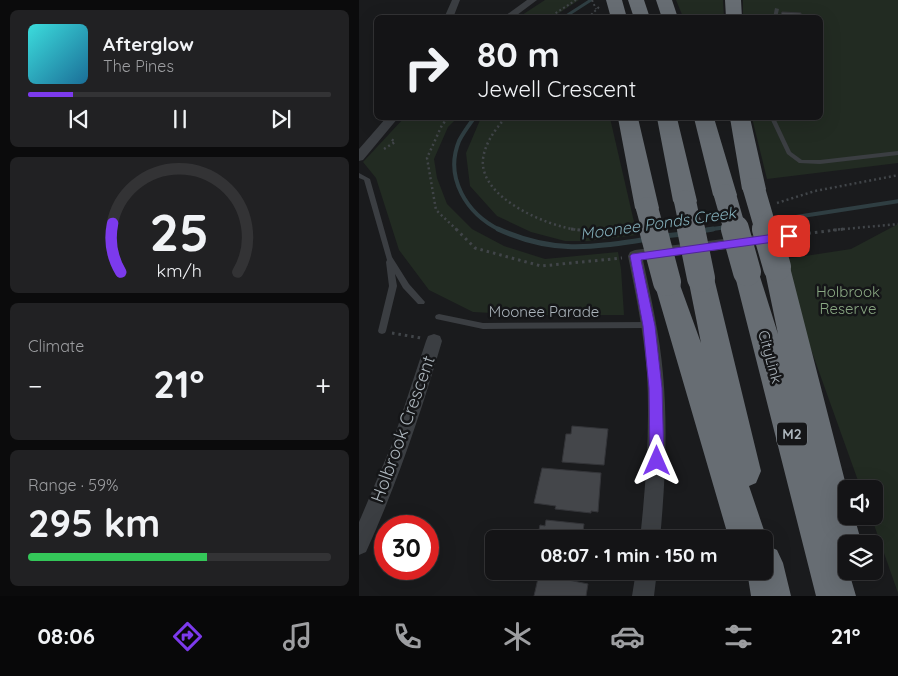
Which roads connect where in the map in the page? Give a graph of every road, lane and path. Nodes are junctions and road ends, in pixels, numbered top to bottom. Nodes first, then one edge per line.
1 (456, 0) edge
2 (533, 0) edge
3 (576, 0) edge
4 (592, 0) edge
5 (636, 0) edge
6 (664, 0) edge
7 (733, 0) edge
8 (614, 1) edge
9 (596, 9) dead end
10 (777, 9) dead end
11 (449, 15) edge
12 (510, 15) edge
13 (553, 15) edge
14 (618, 15) edge
15 (641, 15) edge
16 (669, 15) edge
17 (734, 15) edge
18 (776, 15) edge
19 (389, 120) edge
20 (446, 120) edge
21 (629, 120) edge
22 (667, 120) edge
23 (705, 120) edge
24 (740, 120) edge
25 (774, 120) edge
26 (359, 146) edge
27 (898, 153) edge
28 (359, 157) edge
29 (359, 175) edge
30 (898, 224) edge
31 (789, 236) joint
32 (635, 256) junction
33 (389, 257) junction
34 (762, 270) junction
35 (421, 302) dead end
36 (439, 317) dead end
37 (649, 326) junction
38 (382, 331) joint
39 (434, 341) joint
40 (652, 530) edge
41 (745, 530) edge
42 (757, 530) edge
43 (839, 535) edge
44 (359, 545) edge
45 (646, 580) edge
46 (762, 580) edge
47 (768, 580) edge
48 (851, 580) edge
49 (643, 596) edge
50 (766, 596) edge
51 (771, 596) edge
52 (836, 596) edge
53 (855, 596) edge

1 - 11 street
2 - 12 street
3 - 13 path
4 - 9 path
5 - 15 highway
6 - 16 highway
7 - 17 highway
8 - 14 highway
10 - 18 lane
19 - 26 street
19 - 28 street
20 - 32 path
21 - 41 highway, bridge
22 - 42 highway, bridge
23 - 34 highway, CityLink / M2, bridge
24 - 34 highway, bridge
25 - 27 lane
29 - 33 lane
30 - 31 path
31 - 32 street
32 - 37 street
33 - 35 lane
33 - 38 lane
34 - 43 highway
34 - 52 highway, CityLink / M2
36 - 37 lane, Moonee Parade
37 - 40 street
38 - 39 path
39 - 44 street, Holbrook Crescent
45 - 49 street
46 - 50 highway
47 - 51 highway
48 - 53 highway

